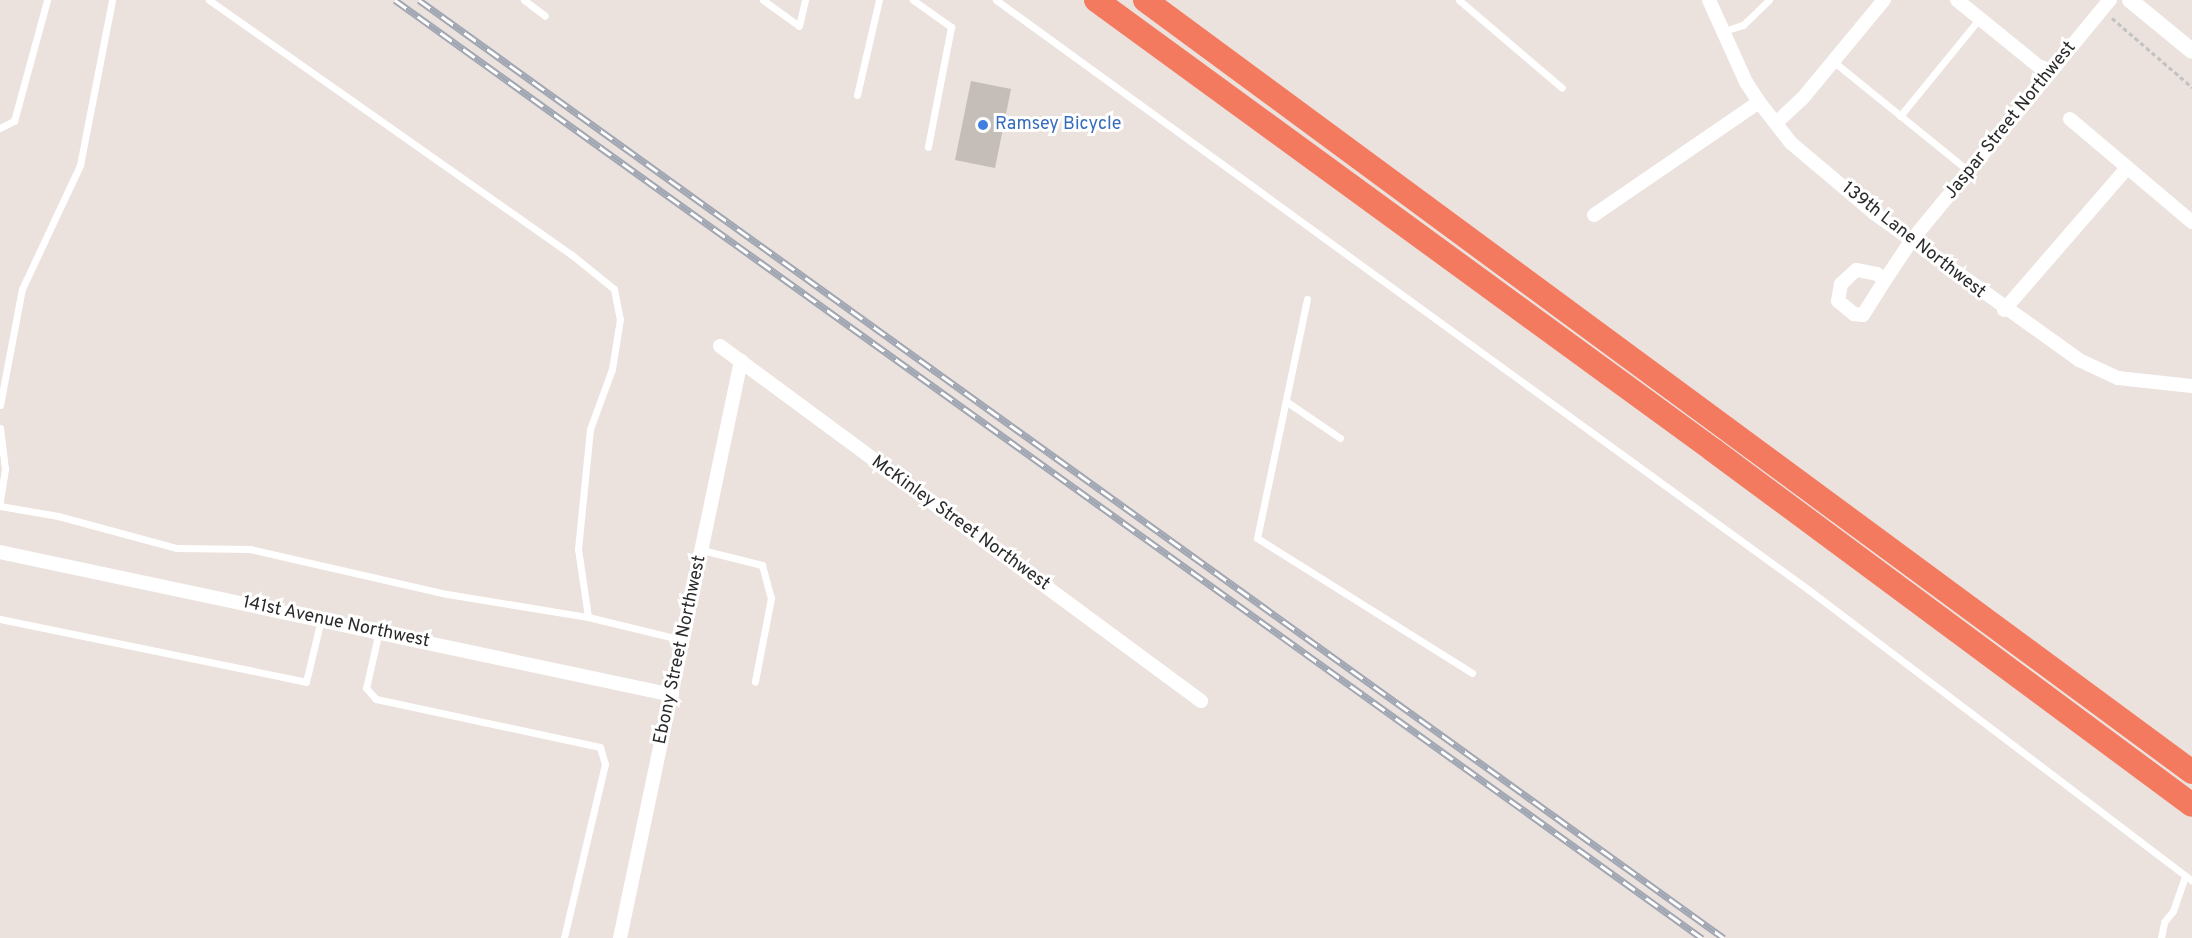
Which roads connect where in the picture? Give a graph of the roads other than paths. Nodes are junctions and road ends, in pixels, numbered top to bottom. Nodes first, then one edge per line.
1 (47, 0) edge
2 (112, 0) edge
3 (208, 0) edge
4 (524, 0) edge
5 (763, 0) edge
6 (805, 0) edge
7 (879, 0) edge
8 (913, 0) edge
9 (996, 0) edge
10 (1096, 0) edge
11 (1145, 0) edge
12 (1459, 0) edge
13 (1709, 0) edge
14 (1769, 0) edge
15 (1884, 0) edge
16 (1957, 0) edge
17 (2130, 0) edge
18 (2106, 5) edge
19 (545, 16) dead end
20 (1979, 19) junction
21 (1724, 31) junction
22 (2192, 51) edge
23 (1834, 62) junction
24 (2048, 74) junction
25 (1562, 88) dead end
26 (857, 95) dead end
27 (1759, 102) junction
28 (1900, 116) junction
29 (2070, 119) dead end
30 (1776, 123) junction
31 (0, 128) edge
32 (928, 147) dead end
33 (2127, 168) junction
34 (1970, 172) junction
35 (1594, 214) dead end
36 (2192, 222) edge
37 (1911, 241) junction
38 (1886, 280) dead end
39 (1307, 299) dead end
40 (2004, 310) junction
41 (720, 346) dead end
42 (741, 361) junction
43 (2192, 386) edge
44 (1287, 402) junction
45 (0, 405) edge
46 (0, 428) edge
47 (1340, 438) dead end
48 (0, 504) edge
49 (701, 550) junction
50 (0, 552) edge
51 (588, 617) junction
52 (0, 619) edge
53 (321, 619) junction
54 (379, 632) junction
55 (682, 640) junction
56 (2051, 668) junction
57 (1472, 673) dead end
58 (755, 681) dead end
59 (672, 695) junction
60 (1201, 701) dead end
61 (2114, 747) junction
62 (2192, 756) edge
63 (2192, 772) edge
64 (2192, 805) edge
65 (2192, 823) edge
66 (2185, 876) junction
67 (2192, 881) edge
68 (564, 938) edge
69 (620, 938) edge
70 (2161, 938) edge

1 - 31 lane
2 - 45 lane
3 - 51 lane
4 - 19 lane
5 - 6 lane
7 - 26 lane
8 - 32 lane
9 - 66 lane
10 - 61 highway
11 - 56 highway
12 - 25 lane
13 - 21 street, 139th Lane Northwest
14 - 21 lane
15 - 23 street
16 - 20 street
17 - 22 street
18 - 24 street, Jaspar Street Northwest
20 - 24 street
20 - 28 lane
21 - 27 street, 139th Lane Northwest
23 - 28 lane
23 - 30 street
24 - 34 street, Jaspar Street Northwest
27 - 30 street, 139th Lane Northwest
27 - 35 street
28 - 34 lane
29 - 33 street
30 - 37 street, 139th Lane Northwest
33 - 36 street
33 - 40 street
34 - 37 street, Jaspar Street Northwest
37 - 38 street, Jaspar Street Northwest
37 - 40 street, 139th Lane Northwest
39 - 44 lane
40 - 43 street, 139th Lane Northwest
41 - 42 street, McKinley Street Northwest
42 - 49 street, Ebony Street Northwest
42 - 60 street, McKinley Street Northwest
44 - 47 lane
44 - 57 lane
46 - 48 lane
48 - 51 lane
49 - 55 street, Ebony Street Northwest
49 - 58 lane
50 - 53 street, 141st Avenue Northwest
51 - 55 lane
52 - 53 lane
53 - 54 street, 141st Avenue Northwest
54 - 59 street, 141st Avenue Northwest
54 - 68 lane
55 - 59 street, Ebony Street Northwest
56 - 62 highway
56 - 63 highway
59 - 69 street, Ebony Street Northwest
61 - 64 highway
61 - 65 highway
66 - 67 lane
66 - 70 lane

